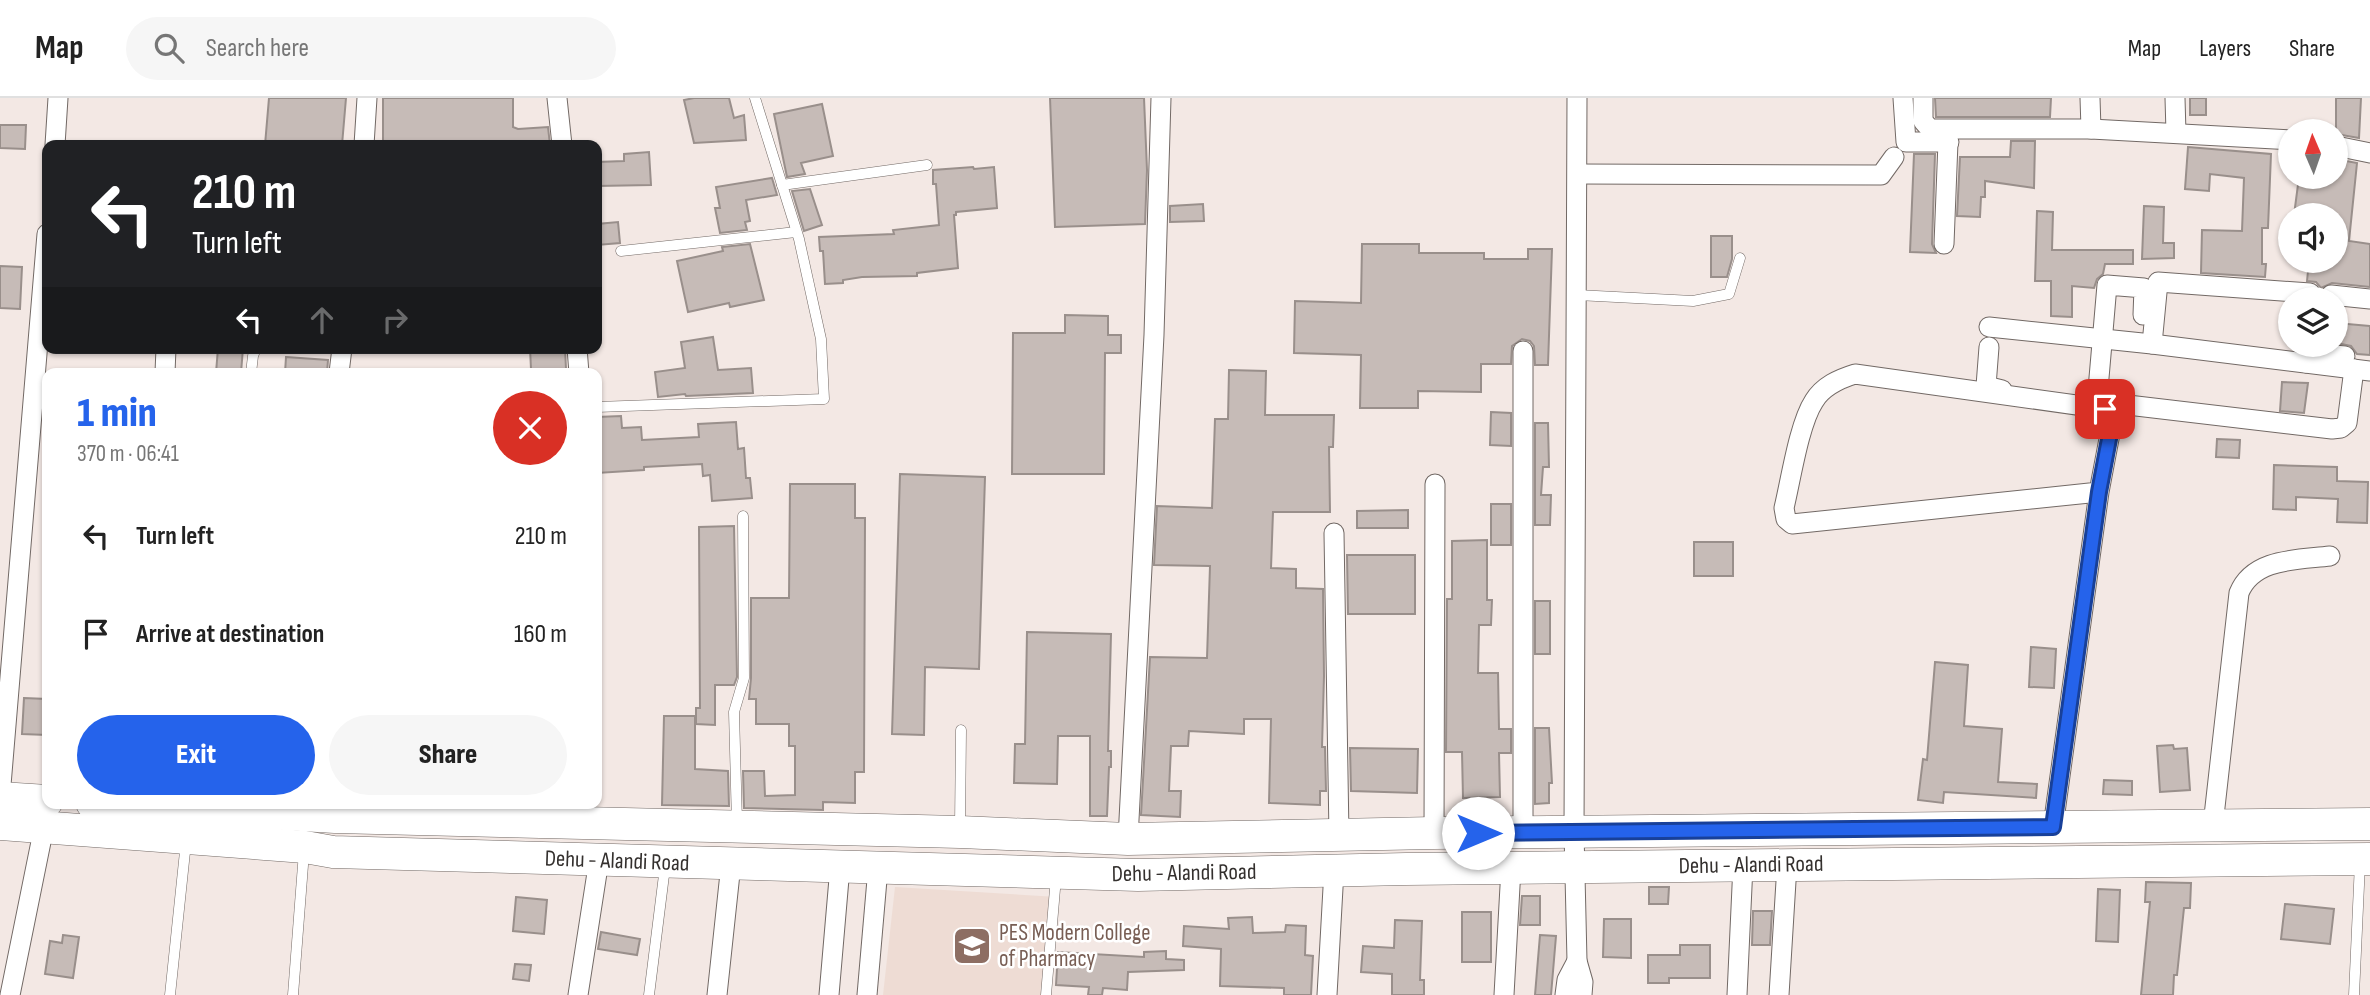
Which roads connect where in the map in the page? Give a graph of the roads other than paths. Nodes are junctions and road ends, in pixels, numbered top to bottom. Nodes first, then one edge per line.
1 (58, 98) edge
2 (367, 98) edge
3 (557, 98) edge
4 (755, 98) edge
5 (1160, 98) edge
6 (1577, 98) edge
7 (1903, 98) edge
8 (1923, 98) edge
9 (2090, 98) edge
10 (2175, 98) edge
11 (2091, 130) junction
12 (2176, 133) junction
13 (2278, 139) edge
14 (55, 140) edge
15 (364, 140) edge
16 (561, 140) edge
17 (2348, 148) edge
18 (2370, 153) edge
19 (1894, 157) dead end
20 (928, 165) dead end
21 (1578, 174) junction
22 (782, 185) junction
23 (796, 232) junction
24 (1944, 244) dead end
25 (621, 251) dead end
26 (1740, 258) dead end
27 (2278, 291) edge
28 (1577, 295) junction
29 (2348, 297) edge
30 (2370, 299) edge
31 (42, 312) edge
32 (1989, 327) dead end
33 (2103, 339) junction
34 (2146, 343) junction
35 (1989, 347) dead end
36 (1523, 351) dead end
37 (2278, 352) edge
38 (2321, 357) edge
39 (2334, 357) edge
40 (2365, 366) edge
41 (2096, 401) junction
42 (602, 407) edge
43 (1435, 484) dead end
44 (2099, 492) junction
45 (743, 516) dead end
46 (1334, 533) dead end
47 (2330, 556) dead end
48 (961, 730) dead end
49 (0, 798) edge
50 (271, 809) edge
51 (301, 810) edge
52 (486, 812) edge
53 (46, 814) edge
54 (0, 824) edge
55 (2370, 824) edge
56 (2213, 825) junction
57 (2053, 827) junction
58 (737, 828) junction
59 (960, 832) junction
60 (1523, 832) junction
61 (1574, 832) junction
62 (1434, 833) junction
63 (1339, 835) junction
64 (186, 838) junction
65 (1128, 839) junction
66 (305, 847) junction
67 (484, 857) junction
68 (2365, 859) edge
69 (599, 860) junction
70 (666, 862) junction
71 (731, 864) junction
72 (1787, 864) junction
73 (1743, 865) junction
74 (840, 867) junction
75 (1574, 867) junction
76 (878, 868) junction
77 (1511, 868) junction
78 (1334, 870) junction
79 (1056, 873) junction
80 (1577, 961) junction
81 (10, 995) edge
82 (170, 995) edge
83 (293, 995) edge
84 (578, 995) edge
85 (649, 995) edge
86 (717, 995) edge
87 (829, 995) edge
88 (867, 995) edge
89 (1046, 995) edge
90 (1327, 995) edge
91 (1504, 995) edge
92 (1565, 995) edge
93 (1582, 995) edge
94 (1737, 995) edge
95 (1779, 995) edge
96 (2354, 995) edge

1 - 14 street
2 - 15 street
3 - 16 street
4 - 22 lane
5 - 65 street
6 - 21 street
7 - 24 street
8 - 11 street
9 - 11 street
10 - 12 street
11 - 12 street
12 - 13 street
17 - 18 street
19 - 21 street
20 - 22 lane
21 - 28 street
22 - 23 lane
23 - 25 lane
23 - 42 lane
26 - 28 lane
27 - 34 street
28 - 61 street
29 - 30 street
31 - 49 street
32 - 33 street
33 - 34 street
33 - 34 street
33 - 41 street
34 - 37 street
35 - 41 street
36 - 60 street
38 - 40 street
39 - 40 street
40 - 41 street
43 - 62 street
44 - 44 street
44 - 57 street
45 - 58 lane
46 - 63 street
47 - 56 street
48 - 59 lane
49 - 53 main road, Dehu - Alandi Road
50 - 51 main road, Dehu - Alandi Road
51 - 52 main road, Dehu - Alandi Road
51 - 66 street
52 - 58 main road, Dehu - Alandi Road
52 - 67 street
53 - 54 main road, Dehu - Alandi Road
53 - 64 main road, Dehu - Alandi Road
53 - 81 street
55 - 56 main road, Dehu - Alandi Road
56 - 57 main road, Dehu - Alandi Road
57 - 61 main road, Dehu - Alandi Road
58 - 59 main road, Dehu - Alandi Road
59 - 65 main road, Dehu - Alandi Road
60 - 61 main road, Dehu - Alandi Road
60 - 62 main road, Dehu - Alandi Road
61 - 75 street
62 - 63 main road, Dehu - Alandi Road
63 - 65 main road, Dehu - Alandi Road
64 - 66 main road, Dehu - Alandi Road
64 - 82 lane
66 - 67 main road, Dehu - Alandi Road
66 - 83 lane
67 - 69 main road, Dehu - Alandi Road
68 - 72 main road, Dehu - Alandi Road
68 - 96 lane
69 - 70 main road, Dehu - Alandi Road
69 - 84 street
70 - 71 main road, Dehu - Alandi Road
70 - 85 lane
71 - 74 main road, Dehu - Alandi Road
71 - 86 street
72 - 73 main road, Dehu - Alandi Road
72 - 95 street
73 - 75 main road, Dehu - Alandi Road
73 - 94 street
74 - 76 main road, Dehu - Alandi Road
74 - 87 street
75 - 77 main road, Dehu - Alandi Road
75 - 80 street
76 - 79 main road, Dehu - Alandi Road
76 - 88 street
77 - 78 main road, Dehu - Alandi Road
77 - 91 street
78 - 79 main road, Dehu - Alandi Road
78 - 90 street
79 - 89 lane
80 - 92 street
80 - 93 street

